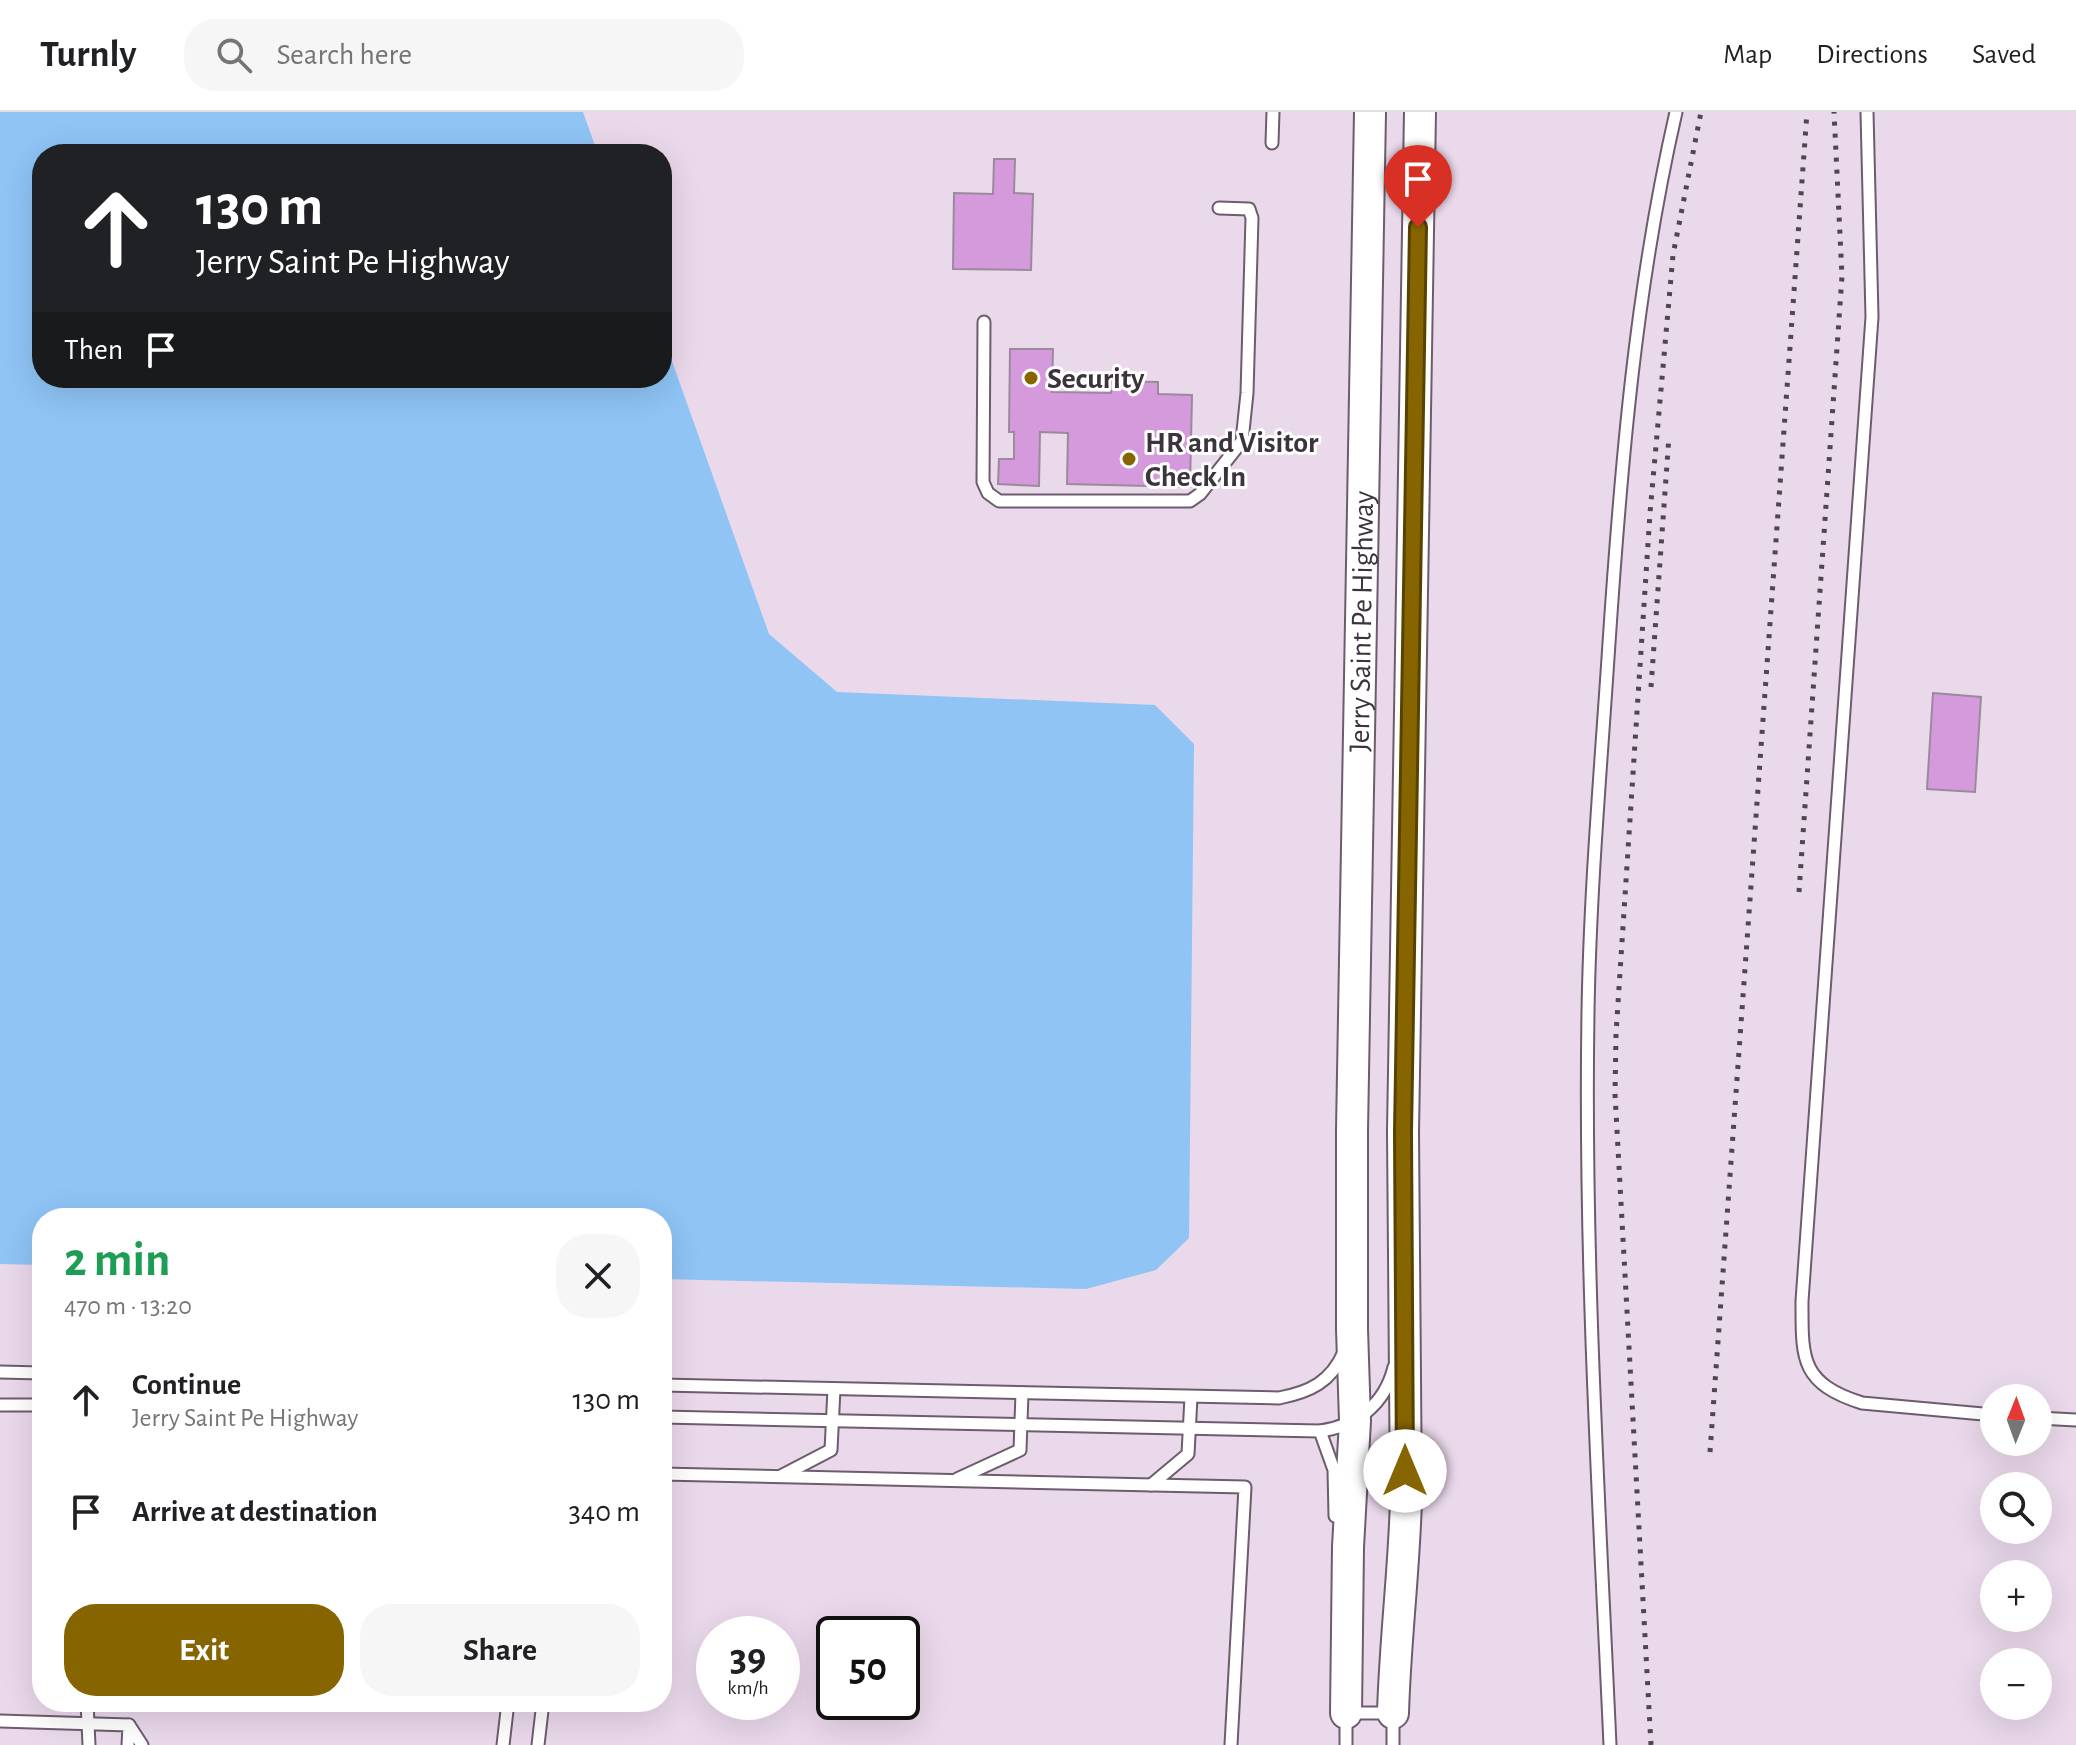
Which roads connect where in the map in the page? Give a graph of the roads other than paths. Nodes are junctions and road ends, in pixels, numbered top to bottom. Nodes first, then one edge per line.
1 (1273, 112) edge
2 (1370, 112) edge
3 (1420, 112) edge
4 (1676, 112) edge
5 (1867, 112) edge
6 (1272, 143) dead end
7 (1219, 208) dead end
8 (984, 322) dead end
9 (1352, 1130) junction
10 (1403, 1132) junction
11 (1404, 1326) junction
12 (1352, 1329) junction
13 (0, 1372) edge
14 (32, 1373) edge
15 (672, 1385) edge
16 (834, 1389) junction
17 (1022, 1393) junction
18 (1191, 1397) junction
19 (0, 1405) edge
20 (32, 1405) edge
21 (1980, 1414) edge
22 (672, 1417) edge
23 (2052, 1419) edge
24 (2076, 1420) edge
25 (832, 1421) junction
26 (1355, 1421) junction
27 (1022, 1425) junction
28 (1190, 1428) junction
29 (1320, 1431) junction
30 (672, 1474) edge
31 (781, 1476) junction
32 (953, 1480) junction
33 (1151, 1485) junction
34 (1348, 1547) junction
35 (87, 1712) edge
36 (507, 1712) edge
37 (542, 1712) edge
38 (1346, 1713) junction
39 (1393, 1713) junction
40 (0, 1721) edge
41 (88, 1723) junction
42 (129, 1725) junction
43 (89, 1745) edge
44 (128, 1745) edge
45 (142, 1745) edge
46 (503, 1745) edge
47 (538, 1745) edge
48 (1231, 1745) edge
49 (1346, 1745) edge
50 (1393, 1745) edge
51 (1610, 1745) edge

1 - 6 lane
2 - 9 main road, Jerry Saint Pe Highway
3 - 10 main road, Jerry Saint Pe Highway
4 - 51 lane
5 - 21 lane
7 - 8 lane
9 - 10 main road
9 - 12 main road, Jerry Saint Pe Highway
10 - 11 main road, Jerry Saint Pe Highway
11 - 26 lane
11 - 39 main road, Jerry Saint Pe Highway
12 - 18 lane
12 - 26 main road, Jerry Saint Pe Highway
13 - 14 lane
15 - 16 lane
16 - 17 lane
16 - 25 lane
17 - 18 lane
17 - 27 lane
18 - 28 lane
19 - 20 lane
22 - 25 lane
23 - 24 lane
25 - 27 lane
25 - 31 lane
26 - 29 lane
26 - 34 main road, Jerry Saint Pe Highway
27 - 28 lane
27 - 32 lane
28 - 29 lane
28 - 33 lane
29 - 34 lane
30 - 31 lane
31 - 32 lane
32 - 33 lane
33 - 48 lane
34 - 38 main road, Jerry Saint Pe Highway
35 - 41 lane
36 - 46 lane
37 - 47 lane
38 - 39 lane
38 - 49 lane
39 - 50 lane
40 - 41 lane
41 - 42 lane
41 - 43 lane
42 - 44 lane
42 - 45 lane

